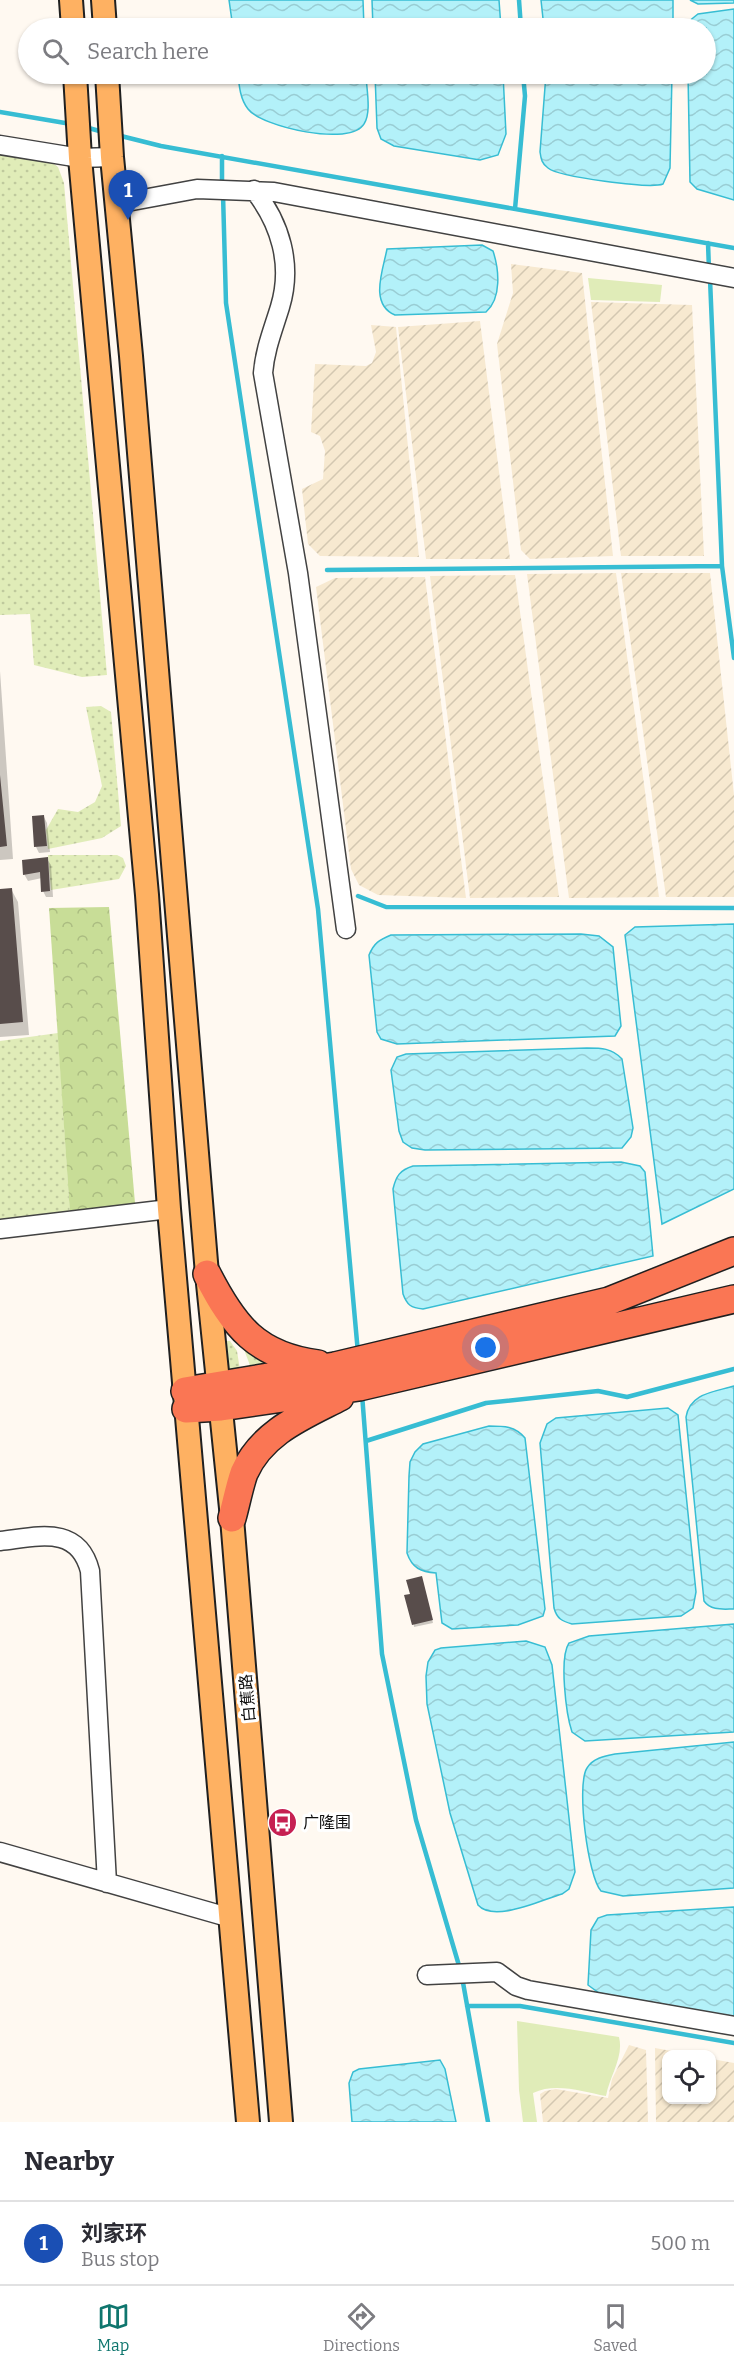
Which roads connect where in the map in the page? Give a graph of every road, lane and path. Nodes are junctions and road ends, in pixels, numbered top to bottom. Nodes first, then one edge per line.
1 (71, 0) edge
2 (103, 0) edge
3 (72, 18) edge
4 (104, 18) edge
5 (76, 84) edge
6 (108, 84) edge
7 (0, 145) edge
8 (112, 157) junction
9 (80, 158) junction
10 (254, 190) junction
11 (116, 204) junction
12 (734, 278) edge
13 (346, 929) dead end
14 (169, 1209) junction
15 (0, 1229) edge
16 (734, 1251) edge
17 (207, 1274) junction
18 (734, 1299) edge
19 (334, 1366) junction
20 (359, 1387) junction
21 (220, 1397) junction
22 (186, 1400) junction
23 (232, 1518) junction
24 (0, 1541) edge
25 (0, 1852) edge
26 (107, 1883) junction
27 (231, 1918) junction
28 (427, 1975) dead end
29 (734, 2026) edge
30 (248, 2122) edge
31 (280, 2122) edge

1 - 3 main road
2 - 4 main road
5 - 9 main road
6 - 8 main road, 白蕉路
7 - 9 street
8 - 9 street
8 - 11 main road, 白蕉路
9 - 14 main road
10 - 11 street
10 - 12 street
10 - 13 street
11 - 17 main road, 白蕉路
14 - 15 street
14 - 22 main road
16 - 19 highway
17 - 19 highway
17 - 21 main road, 白蕉路
18 - 20 highway
19 - 21 highway
20 - 21 highway
20 - 23 highway
21 - 22 highway
21 - 23 main road, 白蕉路
22 - 27 main road
23 - 31 main road, 白蕉路
24 - 26 street
25 - 26 street
26 - 27 street
27 - 30 main road
28 - 29 street

